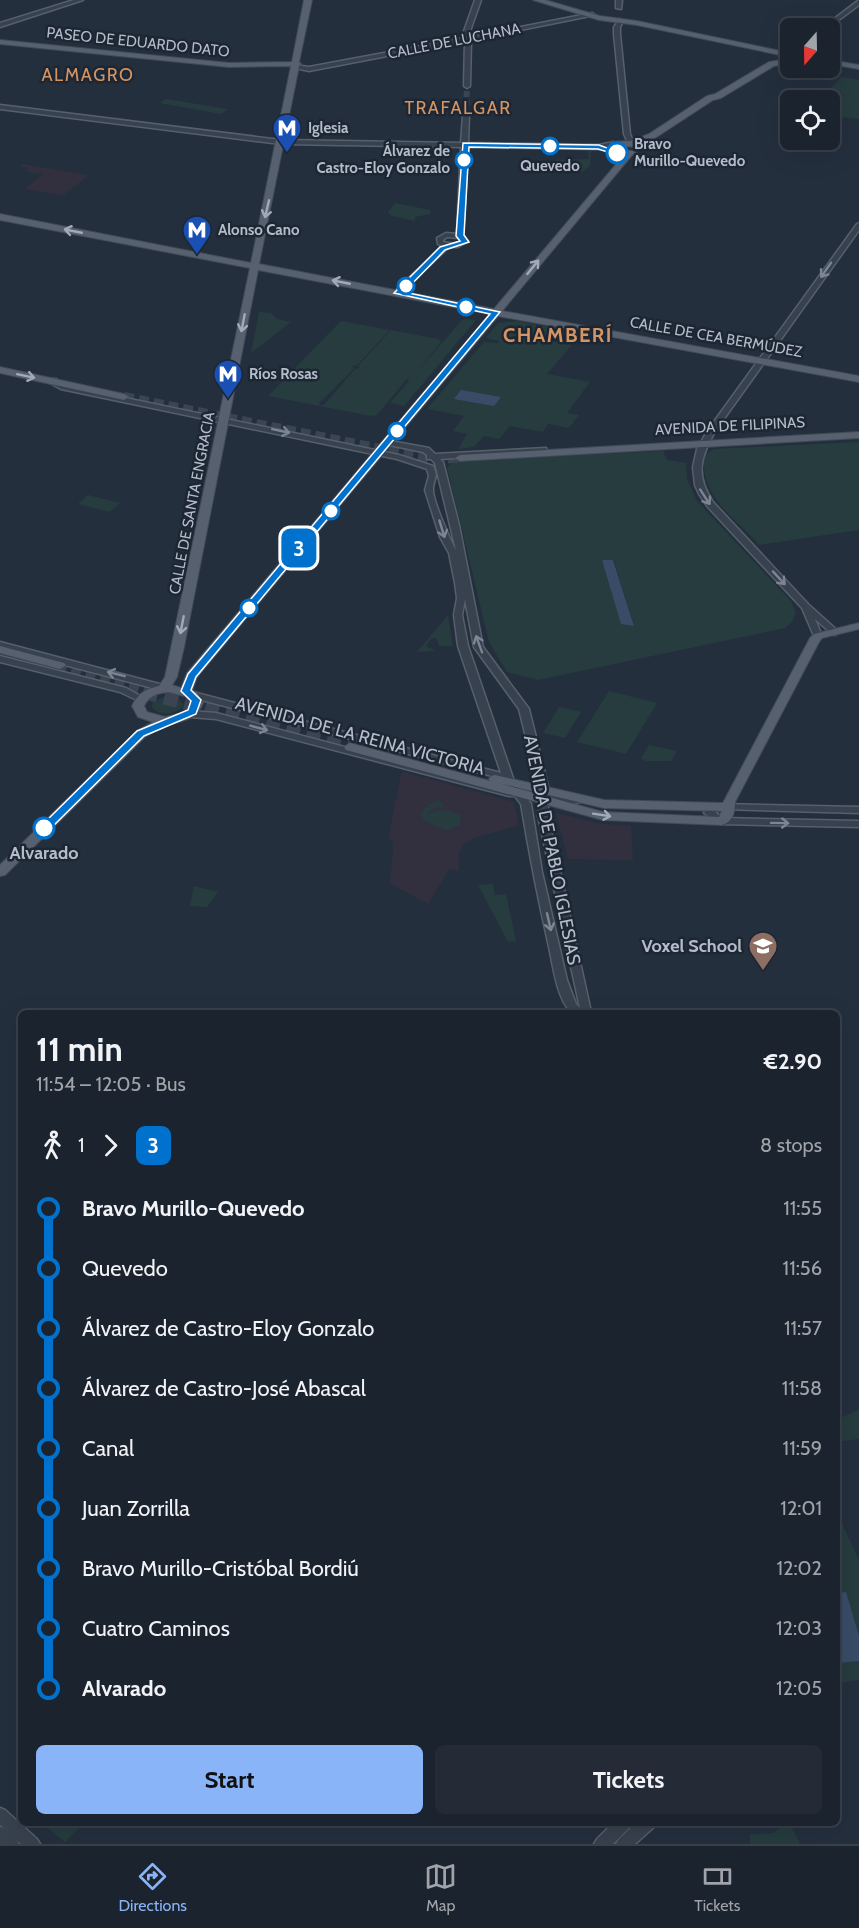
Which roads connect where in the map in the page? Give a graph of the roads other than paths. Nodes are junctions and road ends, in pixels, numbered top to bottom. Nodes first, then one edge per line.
1 (80, 0) edge
2 (308, 0) edge
3 (478, 0) edge
4 (537, 0) edge
5 (547, 0) edge
6 (619, 0) edge
7 (859, 2) edge
8 (619, 8) dead end
9 (598, 15) junction
10 (838, 18) edge
11 (620, 22) junction
12 (0, 25) edge
13 (467, 39) junction
14 (0, 42) edge
15 (780, 51) edge
16 (771, 55) junction
17 (780, 56) edge
18 (780, 56) edge
19 (840, 63) edge
20 (859, 66) edge
21 (312, 68) junction
22 (295, 69) junction
23 (467, 86) tunnel mouth
24 (0, 107) edge
25 (466, 115) tunnel mouth
26 (650, 136) junction
27 (629, 139) junction
28 (281, 142) junction
29 (465, 145) junction
30 (615, 146) junction
31 (641, 147) junction
32 (630, 154) junction
33 (0, 217) edge
34 (859, 225) edge
35 (255, 266) junction
36 (398, 293) junction
37 (496, 312) junction
38 (762, 360) junction
39 (0, 370) edge
40 (859, 379) edge
41 (53, 381) junction
42 (124, 397) tunnel mouth
43 (224, 418) junction
44 (859, 435) edge
45 (388, 442) junction
46 (703, 442) junction
47 (603, 448) junction
48 (379, 452) junction
49 (436, 456) junction
50 (399, 457) junction
51 (460, 458) tunnel mouth
52 (805, 606) junction
53 (859, 626) edge
54 (835, 632) junction
55 (818, 636) junction
56 (0, 647) edge
57 (0, 656) edge
58 (164, 688) junction
59 (189, 693) junction
60 (141, 699) junction
61 (142, 714) junction
62 (190, 714) junction
63 (165, 721) junction
64 (141, 734) junction
65 (495, 738) junction
66 (485, 772) junction
67 (509, 781) junction
68 (536, 798) junction
69 (859, 810) edge
70 (722, 814) junction
71 (859, 824) edge
72 (0, 872) edge
73 (576, 1010) edge
74 (586, 1010) edge
75 (0, 1815) edge
76 (621, 1826) edge
77 (644, 1826) edge
78 (0, 1834) edge
79 (11, 1844) edge
80 (32, 1844) edge
81 (602, 1844) edge
82 (624, 1844) edge

1 - 12 street
2 - 22 main road, CALLE DE SANTA ENGRACIA
3 - 13 street
4 - 9 main road
5 - 9 main road
6 - 8 street
7 - 10 street
9 - 11 main road
9 - 13 street, CALLE DE LUCHANA
11 - 16 main road
11 - 27 street
13 - 21 street, CALLE DE LUCHANA
13 - 23 street
14 - 22 main road, PASEO DE EDUARDO DATO
15 - 16 main road
16 - 17 main road
16 - 18 main road
16 - 26 main road
19 - 20 main road
21 - 22 street
21 - 22 street, CALLE DE LUCHANA
22 - 28 main road, CALLE DE SANTA ENGRACIA
24 - 28 street
25 - 29 street
26 - 27 main road
26 - 31 main road
27 - 30 main road
27 - 31 main road
28 - 29 street
28 -> 35 main road, CALLE DE SANTA ENGRACIA
29 - 30 street
29 - 36 street
30 - 32 main road
31 - 32 main road
37 -> 32 main road
35 -> 33 main road, CALLE DE CEA BERMÚDEZ
34 -> 38 street
36 -> 35 main road, CALLE DE CEA BERMÚDEZ
35 -> 43 main road, CALLE DE SANTA ENGRACIA
36 - 37 main road, CALLE DE CEA BERMÚDEZ
37 - 38 main road, CALLE DE CEA BERMÚDEZ
37 - 45 main road
38 - 40 main road, CALLE DE CEA BERMÚDEZ
38 - 46 street
39 -> 41 main road
41 - 42 main road
41 - 43 street
43 -> 48 street
43 -> 58 main road, CALLE DE SANTA ENGRACIA
44 - 46 main road, AVENIDA DE FILIPINAS
45 - 48 main road
45 - 49 street
46 - 47 main road, AVENIDA DE FILIPINAS
46 -> 52 street
47 - 49 street, AVENIDA DE FILIPINAS
47 - 51 main road, AVENIDA DE FILIPINAS
48 - 50 street
48 - 59 main road
49 - 50 street, AVENIDA DE FILIPINAS
68 -> 49 street, AVENIDA DE PABLO IGLESIAS
50 -> 65 street, AVENIDA DE PABLO IGLESIAS
52 - 54 street
52 - 55 street
53 - 54 main road
54 - 55 main road
55 - 70 main road
56 - 57 main road
58 -> 56 street
57 - 60 street
58 - 59 main road
58 - 60 main road
59 - 62 main road
59 - 66 street, AVENIDA DE LA REINA VICTORIA
60 - 61 main road
61 - 63 main road
61 - 64 main road
62 - 63 main road
62 -> 68 street, AVENIDA DE LA REINA VICTORIA
63 - 64 main road
64 - 72 main road
65 - 66 street, AVENIDA DE PABLO IGLESIAS
65 - 67 street, AVENIDA DE PABLO IGLESIAS
66 - 67 street, AVENIDA DE LA REINA VICTORIA
67 - 68 main road, AVENIDA DE LA REINA VICTORIA
67 - 68 street, AVENIDA DE PABLO IGLESIAS
67 - 68 main road, AVENIDA DE LA REINA VICTORIA
68 - 70 main road, AVENIDA DE LA REINA VICTORIA
68 -> 70 main road, AVENIDA DE LA REINA VICTORIA
68 -> 73 street, AVENIDA DE PABLO IGLESIAS
68 - 74 street, AVENIDA DE PABLO IGLESIAS
69 - 70 street, AVENIDA DE LA REINA VICTORIA
70 -> 71 street, AVENIDA DE LA REINA VICTORIA
75 - 80 street
76 - 81 street
77 - 82 street
78 - 79 street

